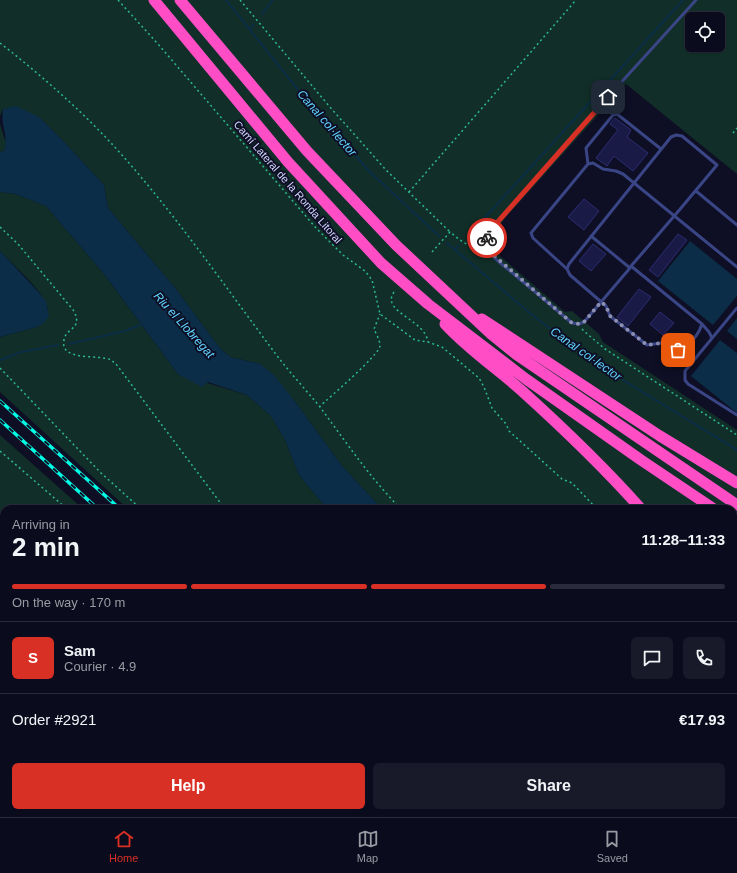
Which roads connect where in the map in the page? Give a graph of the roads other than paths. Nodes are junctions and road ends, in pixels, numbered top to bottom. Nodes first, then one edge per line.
1 (154, 0) edge
2 (180, 0) edge
3 (696, 0) edge
4 (661, 149) junction
5 (588, 164) junction
6 (634, 183) junction
7 (696, 191) junction
8 (674, 216) junction
9 (737, 225) edge
10 (591, 236) junction
11 (631, 267) junction
12 (737, 267) edge
13 (567, 269) junction
14 (601, 302) junction
15 (428, 304) junction
16 (459, 304) junction
17 (737, 308) edge
18 (702, 324) junction
19 (712, 338) junction
20 (737, 415) edge
21 (737, 483) edge
22 (637, 505) edge
23 (708, 505) edge
24 (737, 505) edge

1 - 15 highway
2 - 16 highway
3 - 14 lane
4 - 5 lane
4 - 6 lane
4 - 7 lane
5 - 6 lane
5 - 13 lane
6 - 8 lane
6 - 10 lane
7 - 8 lane
7 - 9 lane
8 - 11 lane
8 - 12 lane
10 - 11 lane
10 - 13 lane
11 - 14 lane
11 - 18 lane
13 - 14 lane
14 - 18 lane
15 - 22 highway
15 - 23 highway
16 - 21 highway
16 - 24 highway
17 - 19 lane
18 - 19 lane
19 - 20 lane

